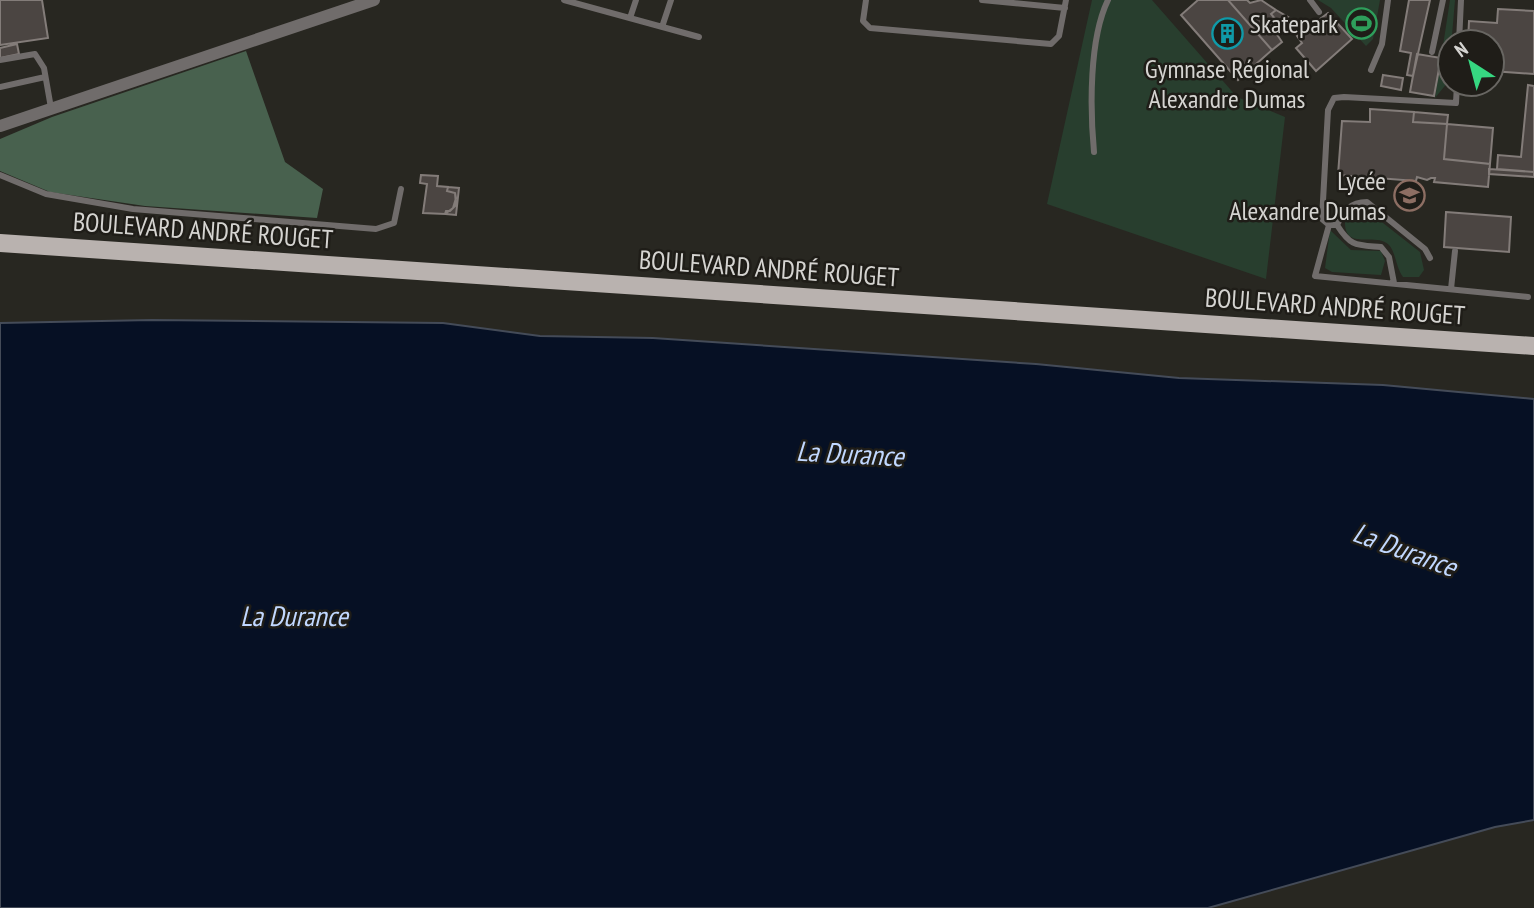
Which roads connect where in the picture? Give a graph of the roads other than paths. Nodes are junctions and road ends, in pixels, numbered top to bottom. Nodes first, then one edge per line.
1 (374, 0) edge
2 (604, 0) edge
3 (636, 0) edge
4 (671, 0) edge
5 (866, 0) edge
6 (982, 0) edge
7 (1066, 0) edge
8 (1108, 0) edge
9 (1310, 0) edge
10 (1388, 0) edge
11 (1443, 0) edge
12 (1461, 0) edge
13 (569, 1) edge
14 (1065, 8) junction
15 (600, 10) junction
16 (1320, 12) dead end
17 (630, 18) junction
18 (662, 27) junction
19 (1460, 28) edge
20 (699, 37) dead end
21 (1432, 52) dead end
22 (0, 60) edge
23 (1371, 70) dead end
24 (45, 77) junction
25 (0, 88) edge
26 (1456, 98) edge
27 (51, 110) junction
28 (0, 126) edge
29 (1094, 152) dead end
30 (0, 175) edge
31 (401, 189) dead end
32 (1329, 225) junction
33 (1337, 225) junction
34 (0, 243) edge
35 (1455, 251) dead end
36 (1430, 258) dead end
37 (1394, 283) junction
38 (1451, 289) junction
39 (1528, 297) dead end
40 (1534, 346) edge

1 - 27 street
2 - 15 lane
3 - 17 lane
4 - 18 lane
5 - 14 lane
6 - 14 lane
7 - 14 lane
8 - 29 lane
9 - 16 lane
10 - 23 lane
11 - 21 lane
12 - 19 lane
13 - 15 lane
15 - 17 lane
17 - 18 lane
18 - 20 lane
22 - 24 lane
24 - 25 lane
24 - 27 lane
26 - 32 lane
27 - 28 street
30 - 31 lane
32 - 33 lane
32 - 37 lane
33 - 36 lane
33 - 37 lane
34 - 40 main road, BOULEVARD ANDRÉ ROUGET
35 - 38 lane
37 - 38 lane
38 - 39 lane

